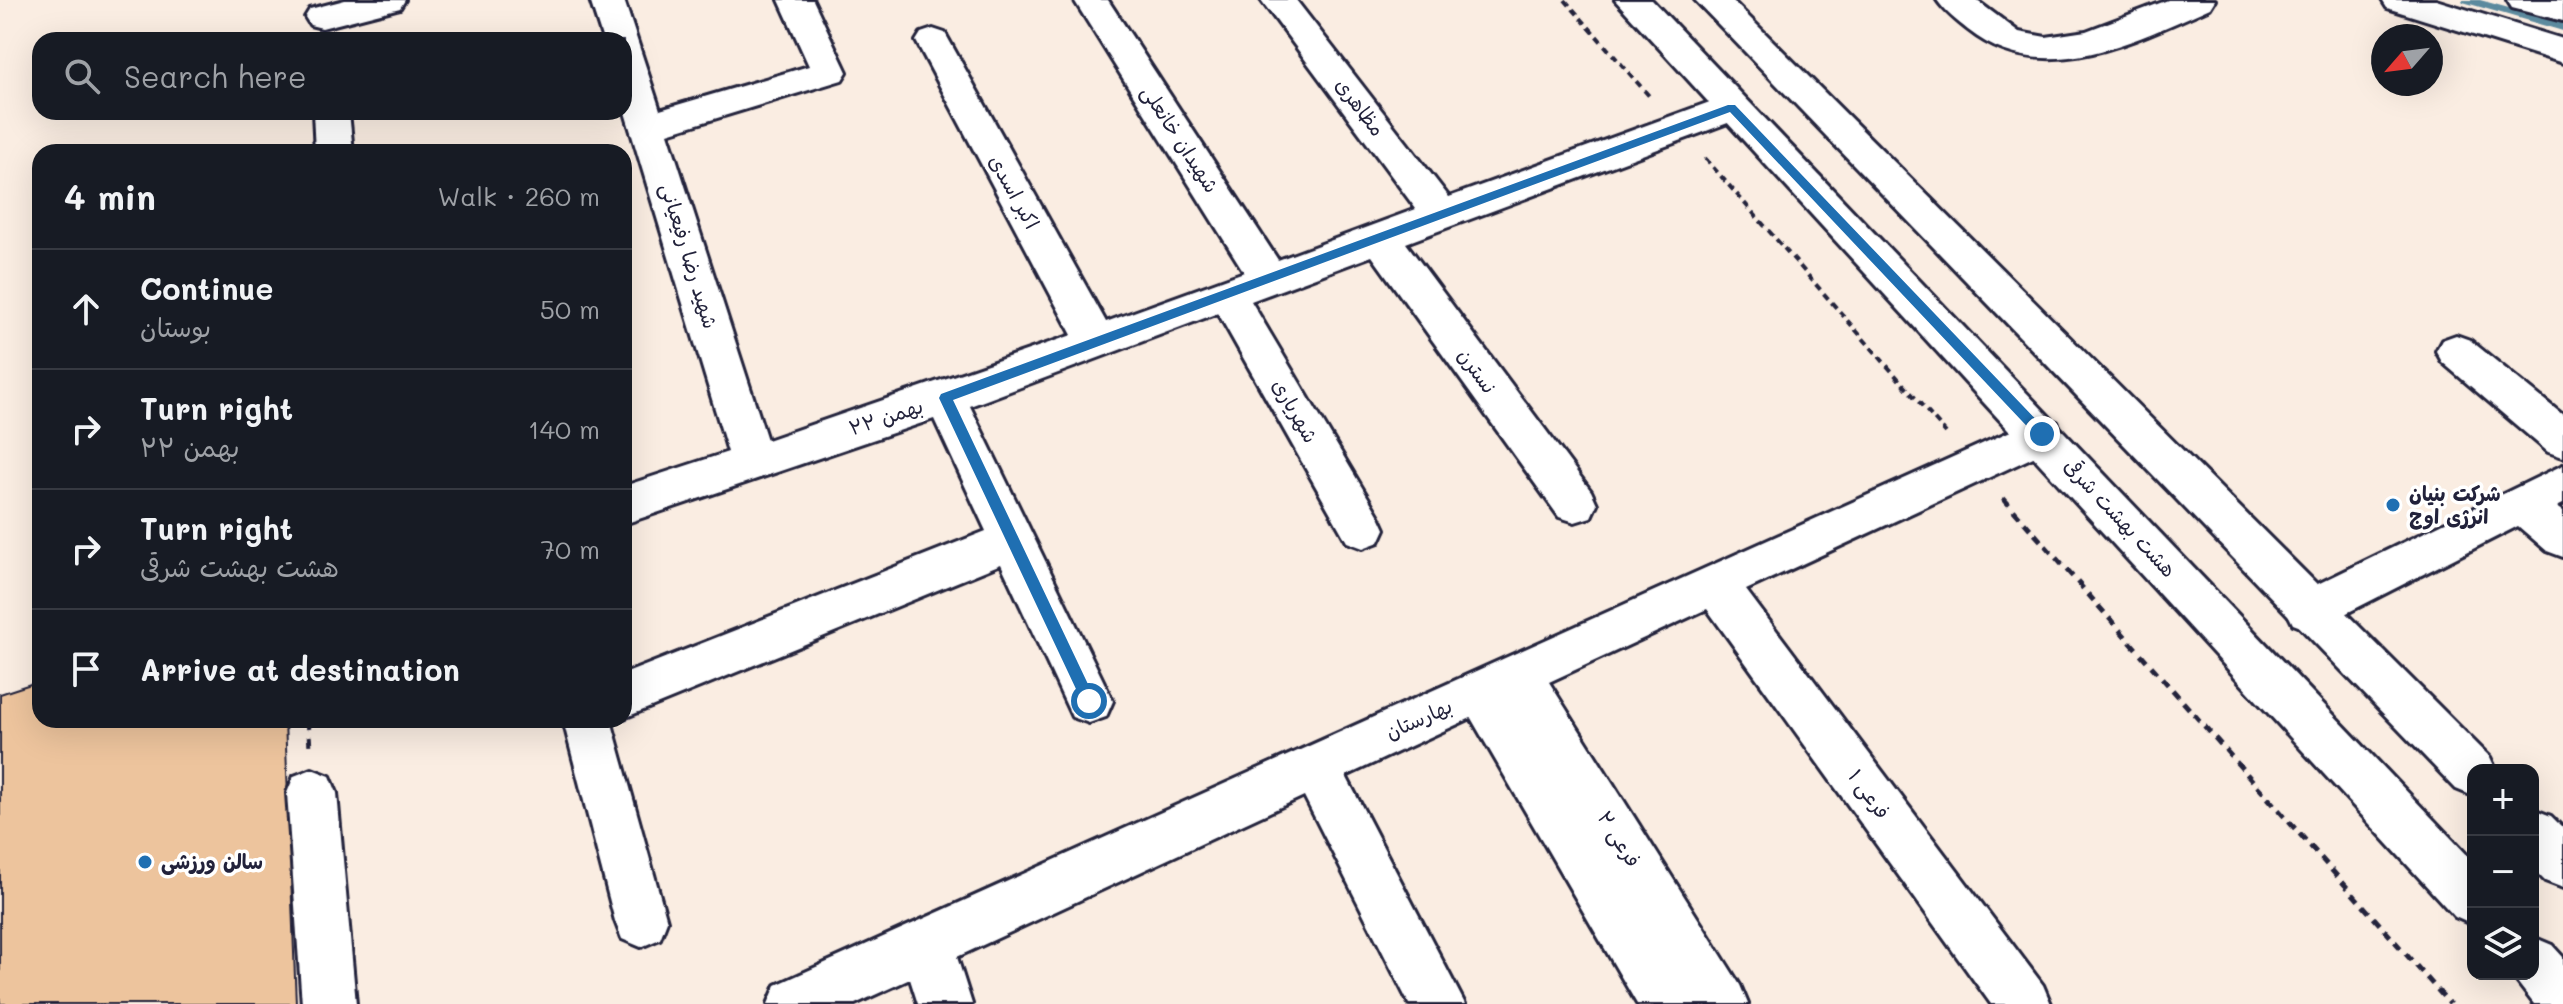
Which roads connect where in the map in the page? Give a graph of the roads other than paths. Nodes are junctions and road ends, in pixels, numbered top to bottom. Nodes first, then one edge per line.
1 (388, 0) edge
2 (607, 0) edge
3 (796, 0) edge
4 (1091, 0) edge
5 (1278, 0) edge
6 (1632, 0) edge
7 (1712, 0) edge
8 (1954, 0) edge
9 (2198, 0) edge
10 (2399, 0) edge
11 (2524, 0) edge
12 (2563, 10) edge
13 (322, 19) edge
14 (617, 32) edge
15 (2522, 39) junction
16 (933, 41) dead end
17 (2563, 51) edge
18 (632, 75) edge
19 (2563, 86) edge
20 (1731, 108) junction
21 (332, 120) edge
22 (649, 126) junction
23 (333, 144) edge
24 (1441, 215) junction
25 (1380, 237) junction
26 (1269, 278) junction
27 (1227, 294) junction
28 (1096, 342) junction
29 (2456, 351) dead end
30 (945, 398) junction
31 (2042, 434) junction
32 (2563, 440) edge
33 (752, 461) junction
34 (2563, 483) edge
35 (632, 502) edge
36 (2522, 503) junction
37 (1575, 504) dead end
38 (1363, 529) dead end
39 (2563, 538) edge
40 (1012, 540) junction
41 (1715, 584) junction
42 (2309, 610) junction
43 (1499, 682) junction
44 (632, 693) edge
45 (1089, 701) dead end
46 (589, 728) edge
47 (1315, 766) junction
48 (2467, 767) edge
49 (312, 793) dead end
50 (2536, 836) edge
51 (2563, 863) edge
52 (2467, 893) edge
53 (641, 921) dead end
54 (926, 944) junction
55 (2539, 970) edge
56 (2563, 996) edge
57 (329, 1004) edge
58 (795, 1004) edge
59 (945, 1004) edge
60 (1438, 1004) edge
61 (1667, 1004) edge
62 (1721, 1004) edge
63 (2024, 1004) edge

1 - 13 street
2 - 14 street
3 - 22 street
4 - 26 street, شهیدان خانعلی
5 - 24 street, مظاهری
6 - 20 street, هشت بهشت شرقی
7 - 42 street
8 - 9 street
10 - 15 street
11 - 12 street
15 - 17 street
15 - 19 street
16 - 28 street, اکبر اسدی
18 - 22 street, شهید رضا رفیعیانی
20 - 24 street, ۲۲ بهمن
20 - 31 street, هشت بهشت شرقی
21 - 23 street
22 - 33 street, شهید رضا رفیعیانی
24 - 25 street, ۲۲ بهمن
25 - 26 street, ۲۲ بهمن
25 - 37 street, نسترن
26 - 27 street, ۲۲ بهمن
27 - 28 street, ۲۲ بهمن
27 - 38 street, شهریاری
28 - 30 street, ۲۲ بهمن
29 - 32 street
30 - 33 street, ۲۲ بهمن
30 - 40 street
31 - 41 street, بهارستان
31 - 52 street, هشت بهشت شرقی
33 - 35 street, ۲۲ بهمن
34 - 36 street
36 - 39 street
36 - 42 street
40 - 44 street
40 - 45 street
41 - 43 street, بهارستان
41 - 63 street, فرعی ۱
42 - 48 street
43 - 47 street, بهارستان
43 - 61 street
43 - 62 street, فرعی ۲
46 - 53 street
47 - 54 street, بهارستان
47 - 60 street
49 - 57 street
50 - 51 street
54 - 58 street, بهارستان
54 - 59 street
55 - 56 street

